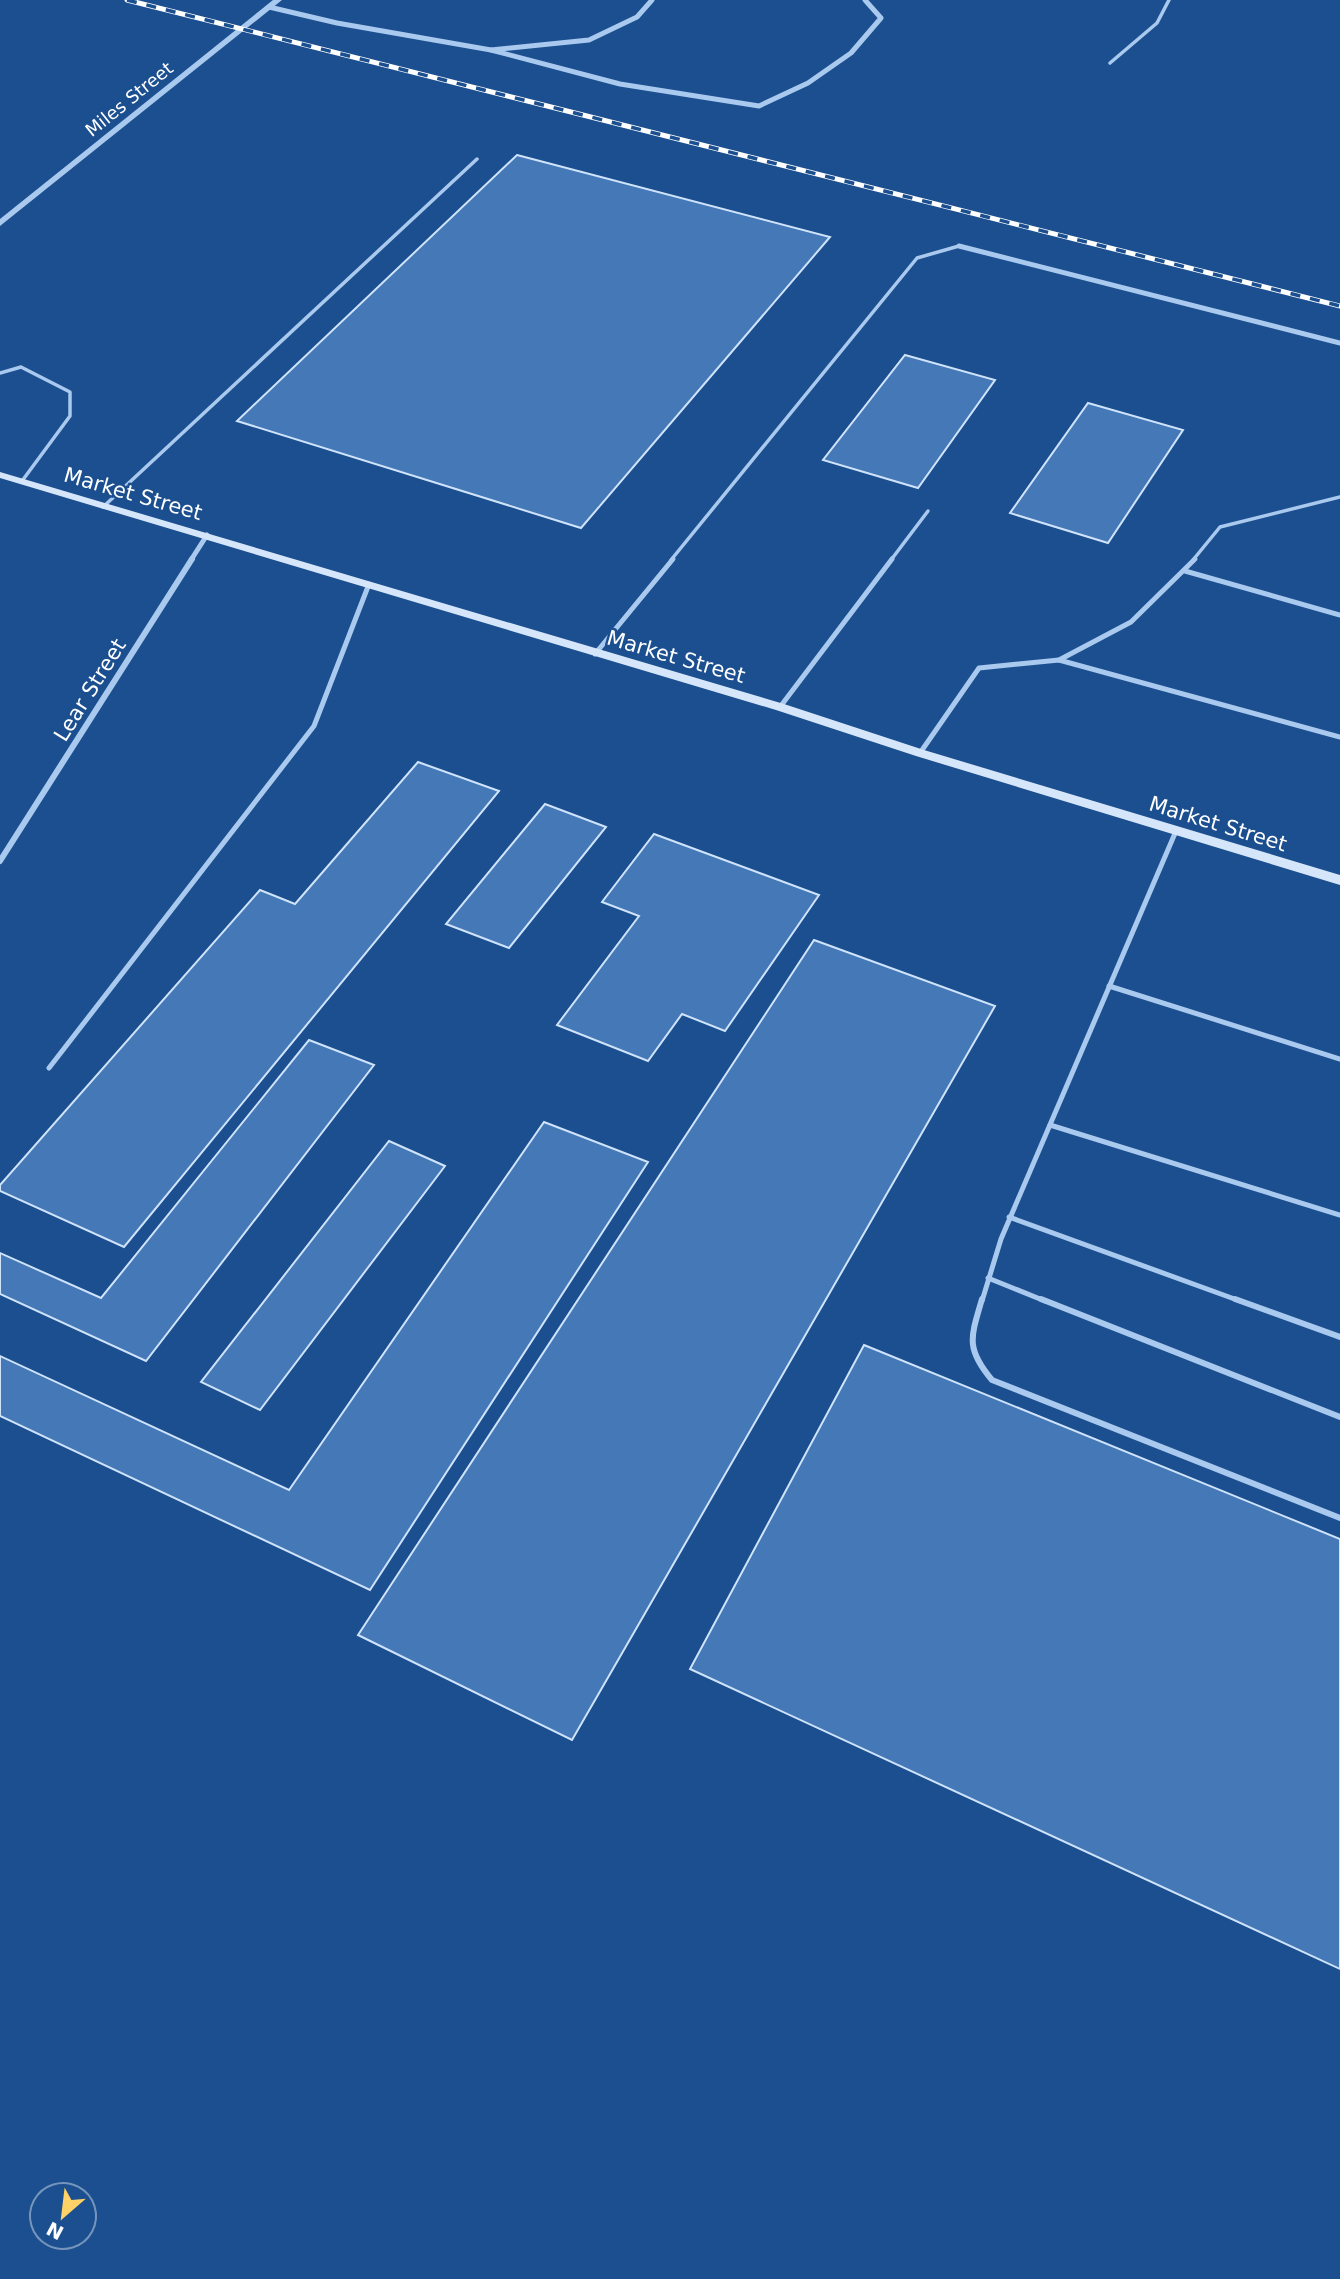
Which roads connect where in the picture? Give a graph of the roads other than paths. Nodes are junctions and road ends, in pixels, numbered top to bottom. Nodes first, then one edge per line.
1 (278, 0) edge
2 (652, 0) edge
3 (865, 0) edge
4 (1169, 0) edge
5 (269, 8) junction
6 (491, 50) junction
7 (1110, 63) dead end
8 (477, 159) dead end
9 (0, 223) edge
10 (959, 246) joint
11 (1340, 343) edge
12 (0, 373) edge
13 (0, 475) edge
14 (22, 481) junction
15 (1340, 498) edge
16 (103, 507) junction
17 (928, 511) dead end
18 (207, 535) junction
19 (1185, 571) junction
20 (369, 584) junction
21 (1340, 615) edge
22 (595, 654) junction
23 (1059, 660) junction
24 (780, 707) junction
25 (1340, 737) edge
26 (919, 754) junction
27 (1176, 831) junction
28 (0, 861) edge
29 (1340, 880) edge
30 (1110, 986) junction
31 (1340, 1059) edge
32 (49, 1068) dead end
33 (1050, 1125) junction
34 (1340, 1215) edge
35 (1009, 1217) junction
36 (988, 1278) junction
37 (1340, 1337) edge
38 (1340, 1417) edge
39 (1340, 1518) edge

1 - 5 street, Miles Street
2 - 6 street
3 - 6 street
4 - 7 lane
5 - 6 street
5 - 9 street, Miles Street
8 - 16 lane
10 - 11 street
10 - 22 lane
12 - 14 lane
13 - 14 main road, Market Street
14 - 16 main road, Market Street
15 - 19 lane
16 - 18 main road, Market Street
17 - 24 lane
18 - 20 main road, Market Street
18 - 28 street, Lear Street
19 - 21 lane
19 - 23 lane
20 - 22 main road, Market Street
20 - 32 lane
22 - 24 main road, Market Street
23 - 25 lane
23 - 26 lane
24 - 26 main road, Market Street
26 - 27 main road, Market Street
27 - 29 main road, Market Street
27 - 30 lane
30 - 31 lane
30 - 33 lane
33 - 34 lane
33 - 35 lane
35 - 36 lane
35 - 37 lane
36 - 38 lane
36 - 39 lane

